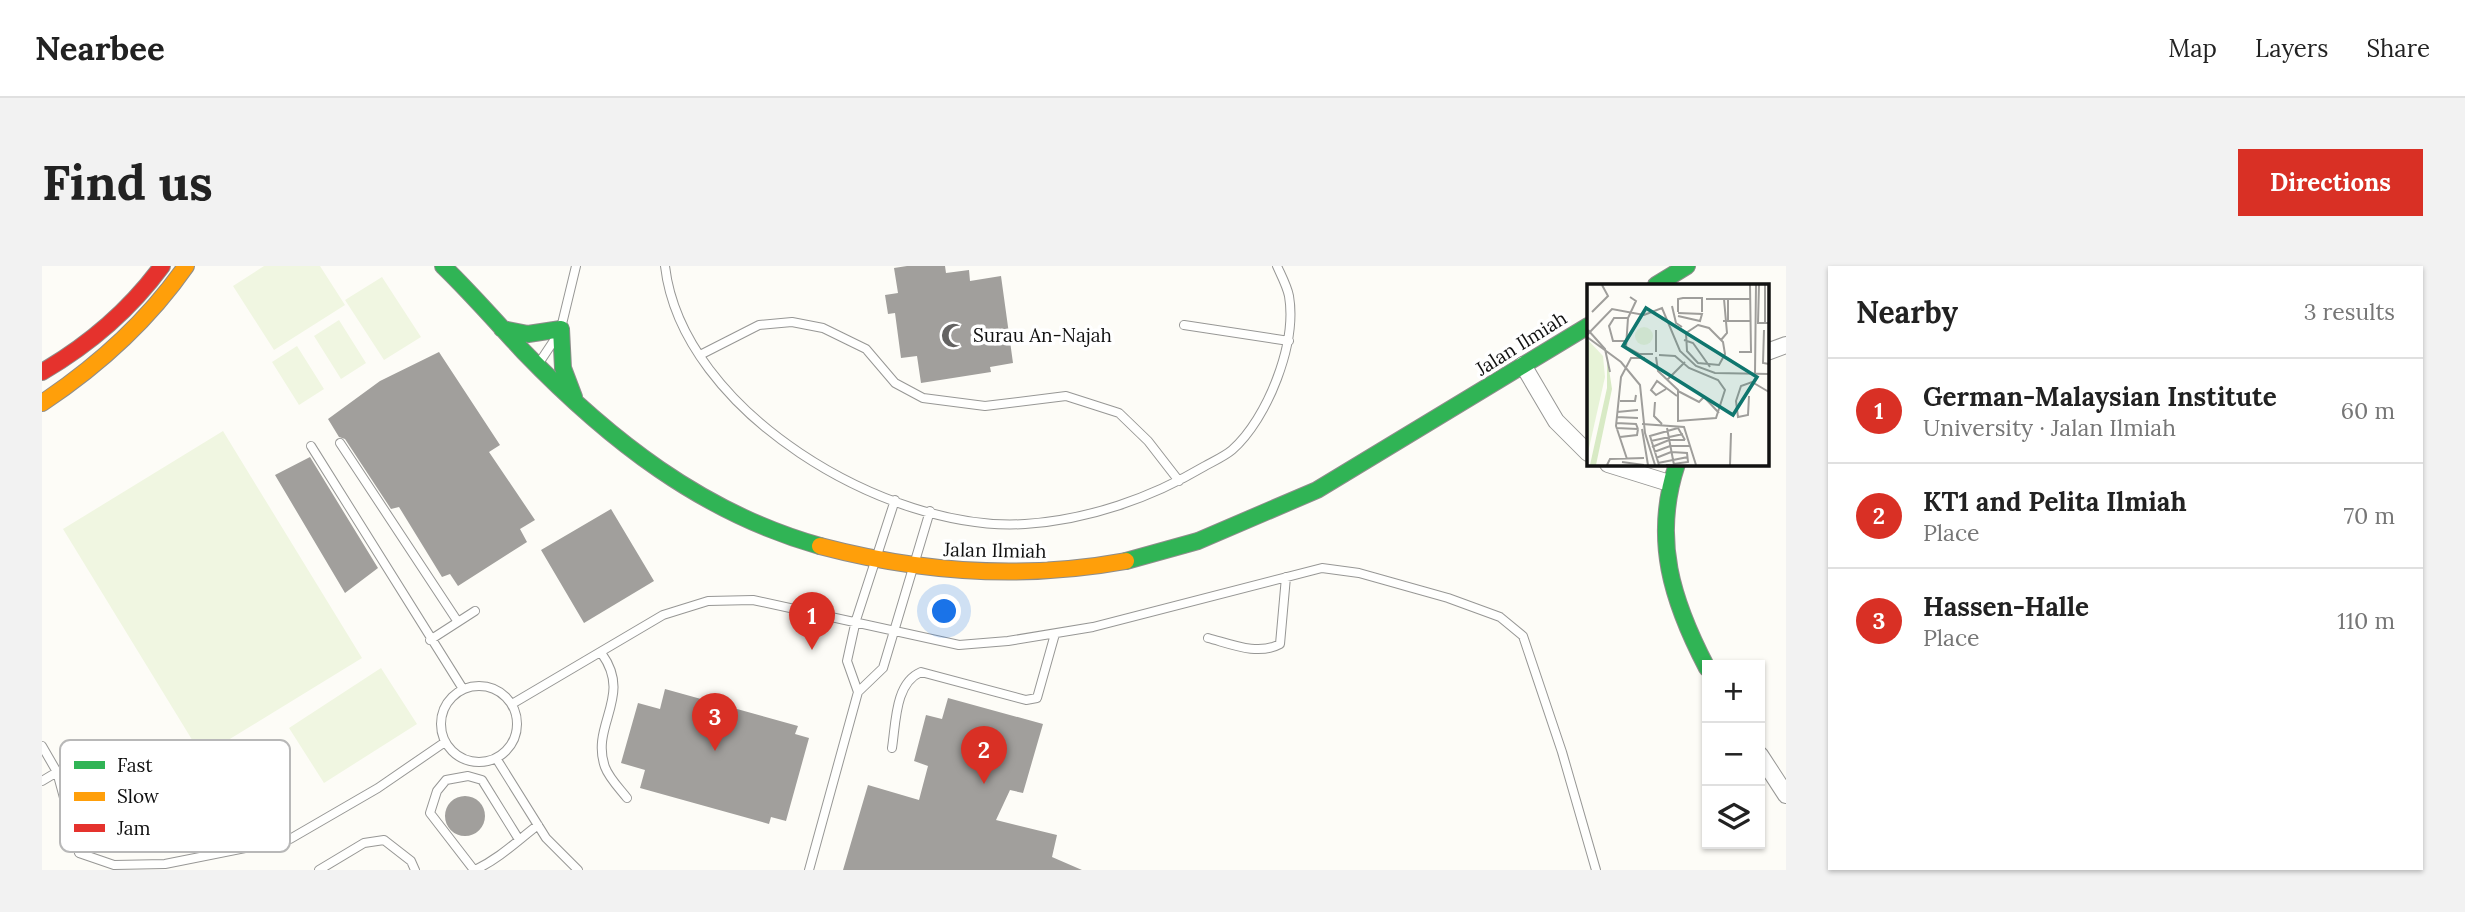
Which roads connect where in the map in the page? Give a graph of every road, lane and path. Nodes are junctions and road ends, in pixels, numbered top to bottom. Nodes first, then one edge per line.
1 (162, 266) edge
2 (186, 266) edge
3 (443, 266) edge
4 (576, 266) edge
5 (666, 266) edge
6 (1277, 266) edge
7 (1687, 266) edge
8 (1658, 284) edge
9 (1184, 325) dead end
10 (1587, 327) edge
11 (502, 329) junction
12 (561, 329) junction
13 (1289, 341) junction
14 (1786, 345) edge
15 (1769, 351) edge
16 (700, 355) junction
17 (1523, 365) junction
18 (538, 366) junction
19 (42, 372) edge
20 (576, 402) junction
21 (42, 403) edge
22 (340, 443) dead end
23 (311, 446) dead end
24 (1587, 452) edge
25 (1614, 466) edge
26 (1676, 466) edge
27 (1179, 481) junction
28 (1669, 483) junction
29 (895, 500) junction
30 (929, 511) junction
31 (876, 560) junction
32 (913, 567) junction
33 (1286, 577) junction
34 (475, 611) dead end
35 (856, 620) junction
36 (458, 622) junction
37 (894, 629) junction
38 (1055, 634) junction
39 (1208, 638) dead end
40 (430, 640) junction
41 (602, 653) junction
42 (1703, 660) edge
43 (463, 689) junction
44 (858, 692) junction
45 (512, 704) junction
46 (445, 742) junction
47 (42, 746) edge
48 (892, 748) dead end
49 (496, 758) junction
50 (1765, 763) edge
51 (57, 772) junction
52 (42, 781) edge
53 (60, 783) edge
54 (1786, 795) edge
55 (627, 798) dead end
56 (538, 825) junction
57 (518, 838) junction
58 (290, 839) edge
59 (79, 852) edge
60 (225, 852) edge
61 (319, 870) edge
62 (415, 870) edge
63 (475, 870) edge
64 (578, 870) edge
65 (808, 870) edge
66 (1596, 870) edge

1 - 19 street
2 - 21 street
3 - 11 street, Jalan Ilmiah
4 - 12 lane
5 - 16 lane
6 - 13 lane
7 - 8 street
9 - 13 lane
10 - 17 street, Jalan Ilmiah
11 - 12 street
11 - 18 street, Jalan Ilmiah
12 - 18 lane
12 - 20 street
13 - 27 lane
14 - 15 street
16 - 27 lane
16 - 29 lane
17 - 24 street
17 - 32 street, Jalan Ilmiah
18 - 20 street, Jalan Ilmiah
20 - 31 street, Jalan Ilmiah
22 - 36 lane
23 - 40 lane
25 - 28 street
26 - 28 street
27 - 30 lane
28 - 42 street
29 - 30 lane
29 - 31 lane
30 - 32 lane
31 - 32 street, Jalan Ilmiah
31 - 35 lane
32 - 37 lane
33 - 38 lane
33 - 39 lane
33 - 66 lane
34 - 36 lane
35 - 37 lane
35 - 41 lane
35 - 44 lane
36 - 40 lane
37 - 38 lane
37 - 44 lane
38 - 48 lane
40 - 43 lane
41 - 45 lane
41 - 55 lane
43 - 45 lane
43 - 46 lane
44 - 65 lane
45 - 49 lane
46 - 49 lane
46 - 58 lane
47 - 51 lane
49 - 56 lane
50 - 54 street
51 - 52 lane
51 - 53 lane
56 - 57 lane
56 - 64 lane
57 - 63 lane
57 - 63 lane
59 - 60 lane
61 - 62 lane

